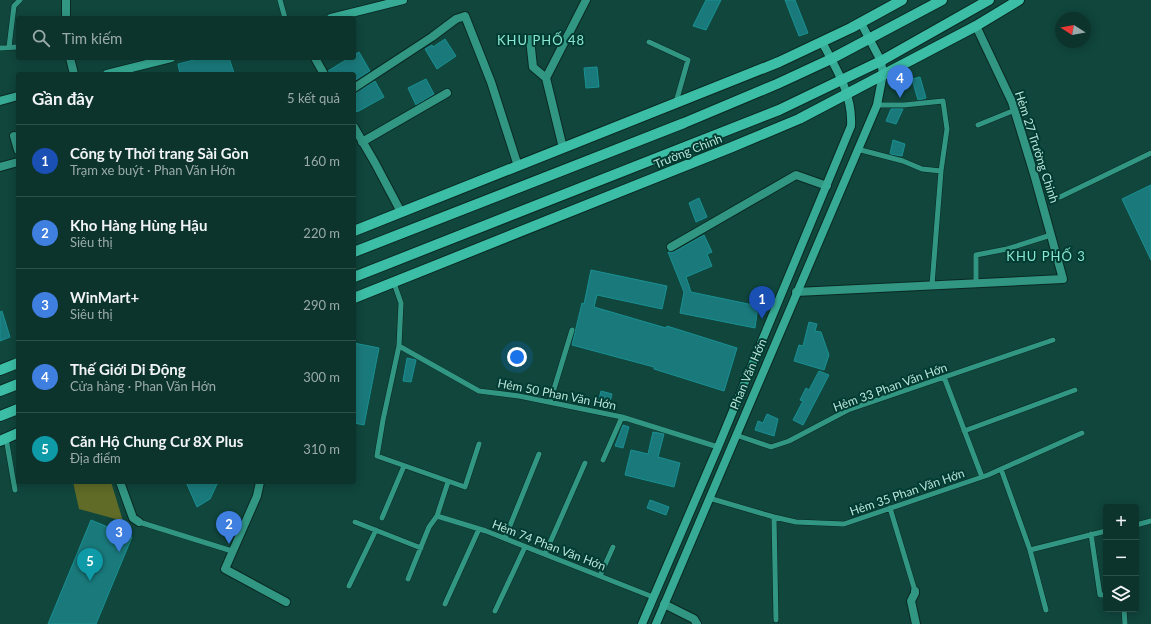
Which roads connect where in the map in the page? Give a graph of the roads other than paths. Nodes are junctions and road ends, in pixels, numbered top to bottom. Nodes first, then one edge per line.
1 (20, 0) edge
2 (66, 0) edge
3 (280, 0) edge
4 (403, 0) edge
5 (586, 0) edge
6 (902, 0) edge
7 (942, 0) edge
8 (989, 0) edge
9 (1019, 0) edge
10 (969, 12) junction
11 (66, 16) edge
12 (284, 16) edge
13 (339, 16) edge
14 (861, 22) junction
15 (976, 26) junction
16 (530, 39) dead end
17 (870, 40) junction
18 (649, 42) dead end
19 (822, 42) junction
20 (16, 47) edge
21 (0, 48) edge
22 (9, 48) junction
23 (831, 59) junction
24 (70, 60) edge
25 (165, 60) edge
26 (316, 60) edge
27 (881, 61) junction
28 (74, 72) edge
29 (126, 72) edge
30 (323, 72) edge
31 (883, 74) junction
32 (546, 78) junction
33 (842, 81) junction
34 (356, 87) edge
35 (447, 93) dead end
36 (847, 93) junction
37 (16, 97) edge
38 (0, 101) edge
39 (676, 103) junction
40 (877, 105) junction
41 (1015, 110) junction
42 (978, 125) dead end
43 (356, 131) edge
44 (14, 136) dead end
45 (362, 142) junction
46 (16, 143) edge
47 (564, 148) junction
48 (857, 149) junction
49 (1151, 153) edge
50 (16, 163) edge
51 (518, 166) junction
52 (0, 167) edge
53 (941, 171) junction
54 (827, 186) junction
55 (1060, 197) dead end
56 (401, 212) junction
57 (356, 230) edge
58 (1051, 235) junction
59 (671, 247) dead end
60 (356, 251) edge
61 (356, 276) edge
62 (394, 283) junction
63 (976, 283) junction
64 (932, 285) junction
65 (796, 292) junction
66 (356, 297) edge
67 (572, 330) dead end
68 (1053, 340) dead end
69 (399, 346) junction
70 (16, 364) edge
71 (0, 370) edge
72 (749, 372) junction
73 (760, 377) junction
74 (944, 377) junction
75 (16, 385) edge
76 (1075, 390) dead end
77 (0, 391) edge
78 (550, 402) junction
79 (16, 410) edge
80 (0, 416) edge
81 (622, 417) junction
82 (964, 431) junction
83 (1082, 433) dead end
84 (16, 434) edge
85 (736, 435) junction
86 (3, 439) edge
87 (479, 444) dead end
88 (718, 447) junction
89 (539, 454) dead end
90 (604, 460) dead end
91 (585, 463) dead end
92 (404, 466) junction
93 (1001, 469) junction
94 (982, 477) junction
95 (448, 482) junction
96 (121, 484) edge
97 (260, 484) edge
98 (15, 490) dead end
99 (709, 498) junction
100 (890, 508) junction
101 (437, 516) junction
102 (774, 517) junction
103 (382, 518) dead end
104 (1151, 521) edge
105 (139, 522) joint
106 (355, 522) dead end
107 (1139, 524) edge
108 (479, 529) junction
109 (376, 530) junction
110 (1103, 532) edge
111 (1091, 534) junction
112 (505, 538) junction
113 (525, 547) junction
114 (613, 547) dead end
115 (421, 548) junction
116 (1030, 550) junction
117 (232, 551) junction
118 (545, 554) junction
119 (600, 576) junction
120 (408, 579) dead end
121 (349, 586) dead end
122 (915, 591) joint
123 (1103, 595) edge
124 (653, 597) junction
125 (286, 602) dead end
126 (444, 604) dead end
127 (664, 604) junction
128 (1046, 610) dead end
129 (495, 611) dead end
130 (1124, 612) edge
131 (776, 620) dead end
132 (642, 624) edge
133 (656, 624) edge
134 (696, 624) edge
135 (916, 624) edge
136 (1125, 624) edge

1 - 22 lane
2 - 11 street
3 - 12 lane
4 - 13 main road
5 - 32 street
6 - 14 main road
7 - 17 main road
8 - 10 main road, Trường Chinh
9 - 15 main road, Trường Chinh
10 - 15 main road
10 - 27 main road, Trường Chinh
14 - 17 main road, Phan Văn Hớn
14 - 19 main road
15 - 31 main road, Trường Chinh
15 - 41 street, Hẻm 27 Trường Chinh
16 - 32 street
17 - 23 main road
17 - 27 main road, Phan Văn Hớn
18 - 39 lane
19 - 23 main road, Phan Văn Hớn
19 - 39 main road
20 - 22 lane
21 - 22 lane
23 - 33 main road, Phan Văn Hớn
23 - 60 main road
24 - 28 street
25 - 29 main road
26 - 30 street
27 - 31 main road, Phan Văn Hớn
27 - 33 main road, Trường Chinh
31 - 36 main road, Trường Chinh
31 - 40 main road, Phan Văn Hớn
32 - 47 street
33 - 36 main road, Phan Văn Hớn
33 - 61 main road, Trường Chinh
34 - 51 street
35 - 45 street
36 - 54 main road, Phan Văn Hớn
36 - 62 main road, Trường Chinh
37 - 38 main road
39 - 47 main road
40 - 48 main road, Phan Văn Hớn
40 - 53 lane
41 - 42 lane
41 - 58 street, Hẻm 27 Trường Chinh
43 - 45 street
44 - 46 street
45 - 56 street
47 - 51 main road
48 - 53 lane
48 - 65 main road, Phan Văn Hớn
49 - 55 lane
50 - 52 street
51 - 56 main road
53 - 64 lane
54 - 59 street
54 - 72 main road, Phan Văn Hớn
56 - 57 main road
58 - 63 lane
58 - 63 street, Hẻm 27 Trường Chinh
62 - 66 main road, Trường Chinh
62 - 69 lane
63 - 64 street
64 - 65 street
65 - 73 main road, Phan Văn Hớn
67 - 78 lane
68 - 74 lane, Hẻm 33 Phan Văn Hớn
69 - 78 lane, Hẻm 50 Phan Văn Hớn
69 - 92 lane
70 - 71 main road
72 - 73 main road
72 - 88 main road, Phan Văn Hớn
73 - 85 main road, Phan Văn Hớn
74 - 82 lane
74 - 85 lane, Hẻm 33 Phan Văn Hớn
75 - 77 main road
76 - 82 lane
78 - 81 lane, Hẻm 50 Phan Văn Hớn
79 - 80 main road
81 - 88 lane, Hẻm 50 Phan Văn Hớn
81 - 90 lane
82 - 94 lane
83 - 93 lane, Hẻm 35 Phan Văn Hớn
84 - 86 main road
85 - 99 main road, Phan Văn Hớn
86 - 98 lane
87 - 95 lane
88 - 124 main road, Phan Văn Hớn
89 - 112 lane
91 - 118 lane
92 - 95 lane
92 - 103 lane
93 - 94 lane, Hẻm 35 Phan Văn Hớn
93 - 116 lane
94 - 100 lane, Hẻm 35 Phan Văn Hớn
95 - 101 lane
96 - 105 street
97 - 117 street
99 - 102 lane, Hẻm 35 Phan Văn Hớn
99 - 127 main road, Phan Văn Hớn
100 - 102 lane, Hẻm 35 Phan Văn Hớn
100 - 122 lane
101 - 108 lane, Hẻm 74 Phan Văn Hớn
101 - 115 lane
102 - 131 lane
104 - 107 lane
105 - 117 lane
106 - 109 lane
108 - 112 lane, Hẻm 74 Phan Văn Hớn
108 - 126 lane
109 - 115 lane
109 - 121 lane
110 - 111 lane
111 - 116 lane
111 - 123 lane
112 - 113 lane, Hẻm 74 Phan Văn Hớn
113 - 118 lane, Hẻm 74 Phan Văn Hớn
113 - 129 lane
114 - 119 lane
115 - 120 lane
116 - 128 lane
117 - 125 street
118 - 119 lane, Hẻm 74 Phan Văn Hớn
119 - 124 lane, Hẻm 74 Phan Văn Hớn
122 - 135 street
124 - 132 main road, Phan Văn Hớn
127 - 133 main road, Phan Văn Hớn
127 - 134 street
130 - 136 lane

